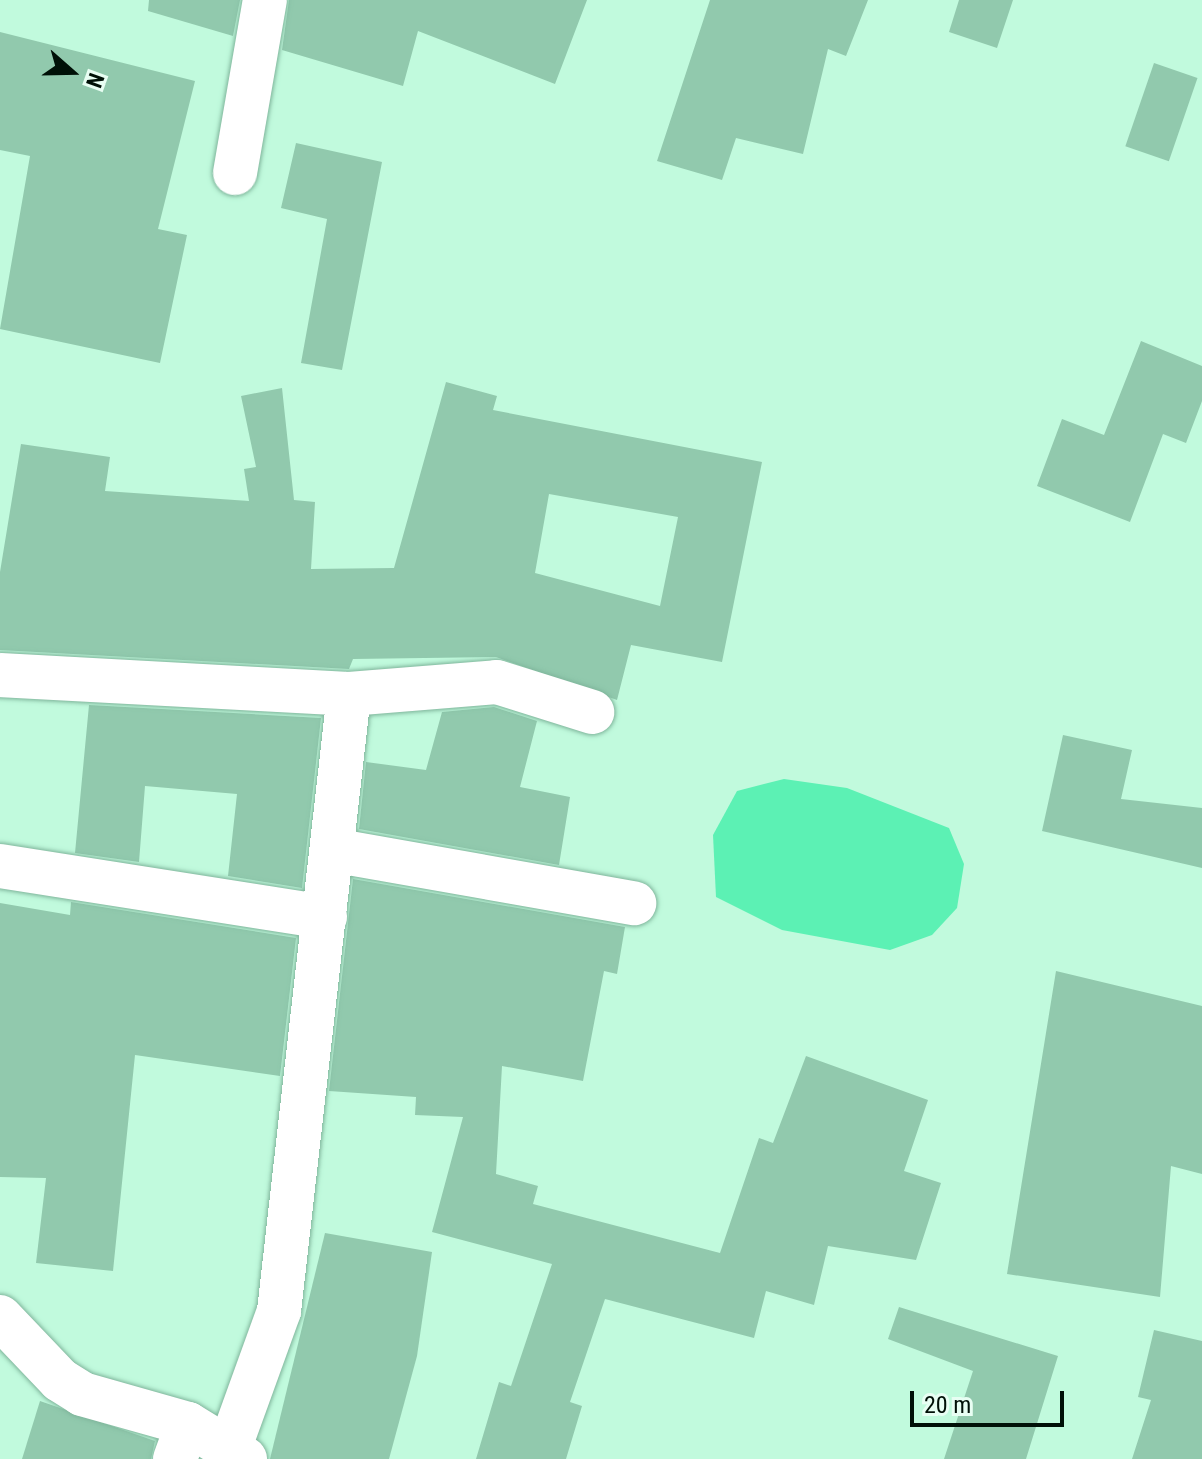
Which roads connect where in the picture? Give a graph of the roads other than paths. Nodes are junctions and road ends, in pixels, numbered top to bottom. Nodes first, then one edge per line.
1 (265, 0) edge
2 (235, 173) dead end
3 (0, 675) edge
4 (349, 694) junction
5 (592, 712) dead end
6 (332, 850) junction
7 (0, 866) edge
8 (634, 903) dead end
9 (325, 917) junction
10 (0, 1317) edge
11 (181, 1441) edge
12 (237, 1454) edge

1 - 2 street
3 - 4 street
4 - 5 street
4 - 6 street
6 - 8 street
6 - 9 street
7 - 9 street
9 - 12 street
10 - 11 street
11 - 12 street

